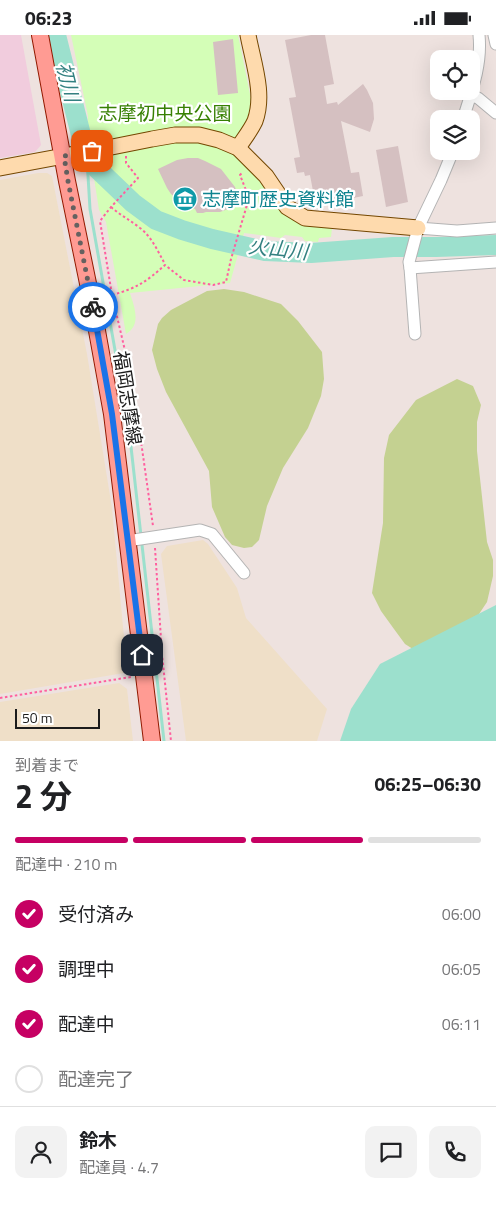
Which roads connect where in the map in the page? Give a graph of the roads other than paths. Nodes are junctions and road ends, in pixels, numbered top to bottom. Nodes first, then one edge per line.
1 (40, 35) edge
2 (248, 35) edge
3 (479, 35) edge
4 (494, 35) edge
5 (496, 44) edge
6 (479, 50) edge
7 (480, 100) edge
8 (496, 113) edge
9 (238, 148) junction
10 (64, 156) junction
11 (450, 160) edge
12 (0, 168) edge
13 (496, 229) edge
14 (418, 231) junction
15 (496, 262) edge
16 (410, 265) junction
17 (415, 334) dead end
18 (131, 541) junction
19 (244, 573) dead end
20 (152, 741) edge

1 - 10 main road, 福岡志摩線
2 - 9 street
3 - 6 street
4 - 5 street
7 - 8 street
9 - 10 street
9 - 14 street
10 - 12 street
10 - 18 main road, 福岡志摩線
11 - 14 street
13 - 14 street
14 - 16 street
15 - 16 street
16 - 17 street
18 - 19 street
18 - 20 main road, 福岡志摩線

